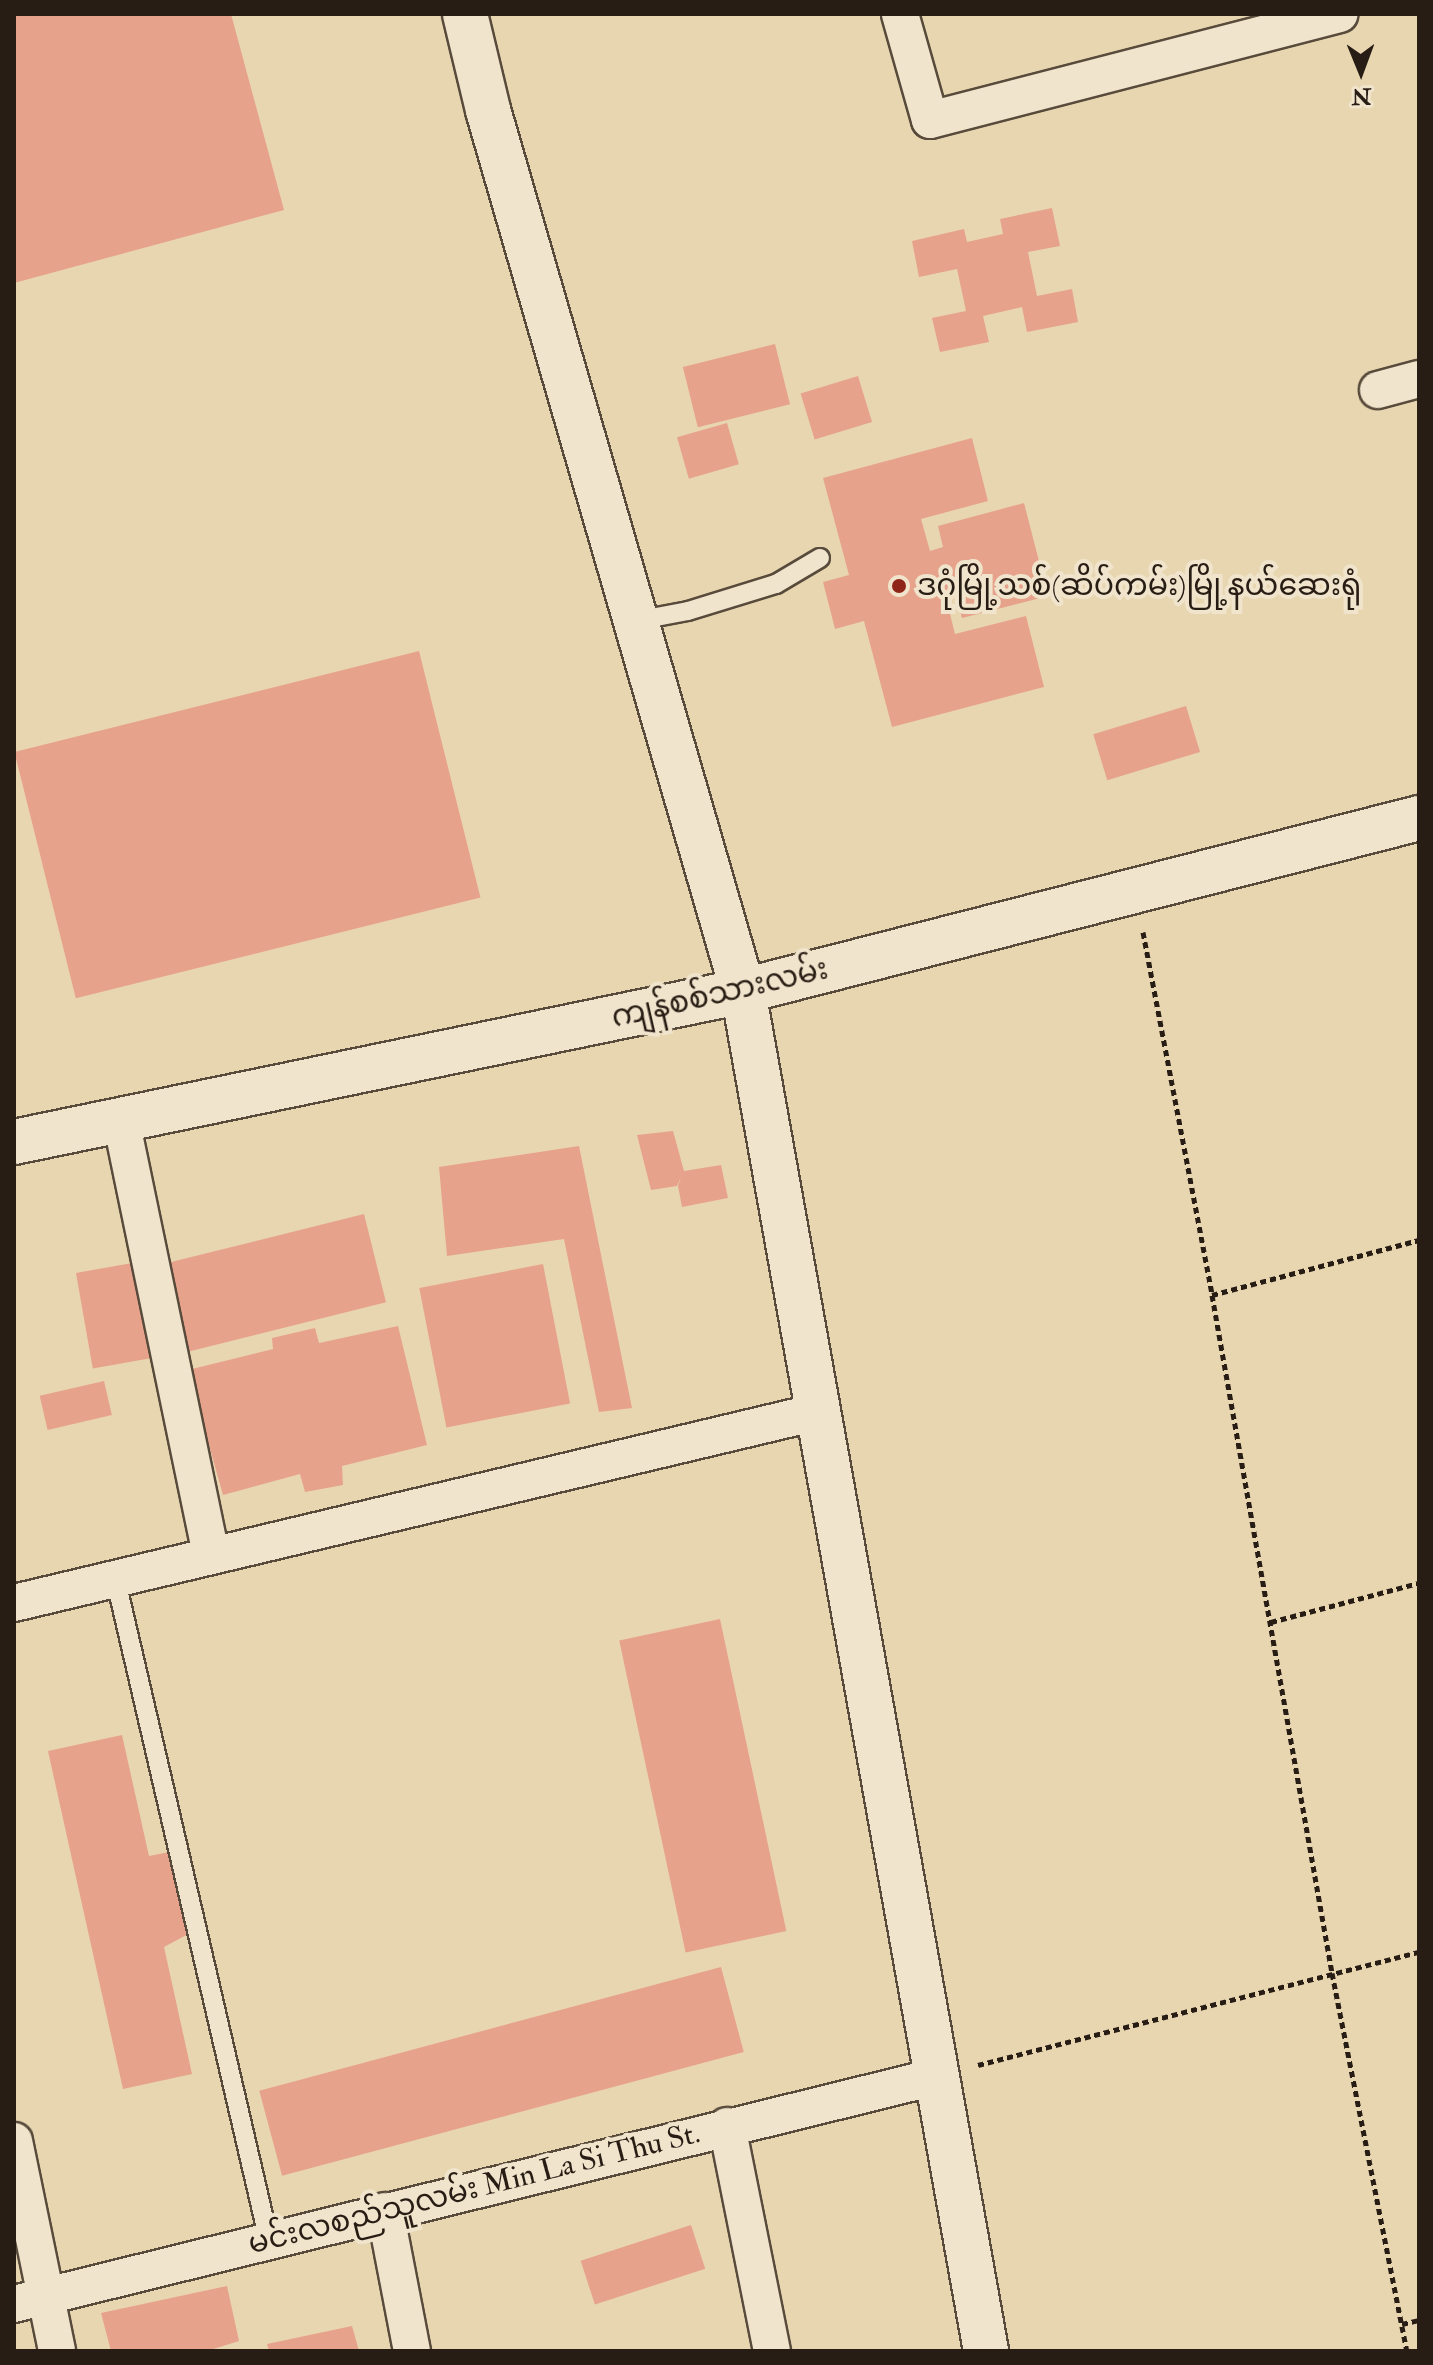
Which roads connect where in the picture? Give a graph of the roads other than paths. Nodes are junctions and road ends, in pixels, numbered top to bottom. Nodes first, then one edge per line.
1 (465, 14) edge
2 (900, 14) edge
3 (1340, 14) edge
4 (1256, 24) edge
5 (1419, 379) edge
6 (1378, 390) dead end
7 (820, 558) dead end
8 (635, 621) junction
9 (1419, 818) edge
10 (743, 991) junction
11 (121, 1120) junction
12 (14, 1142) edge
13 (817, 1412) junction
14 (211, 1556) junction
15 (115, 1577) junction
16 (14, 1603) edge
17 (935, 2077) junction
18 (727, 2126) junction
19 (14, 2141) edge
20 (385, 2211) junction
21 (269, 2241) junction
22 (30, 2300) edge
23 (57, 2351) edge
24 (412, 2351) edge
25 (772, 2351) edge
26 (986, 2351) edge

1 - 8 street
2 - 4 street
3 - 4 street
5 - 6 street
7 - 8 lane
8 - 10 street
9 - 10 street, ကျန်စစ်သားလမ်း
10 - 11 street, ကျန်စစ်သားလမ်း
10 - 13 street
11 - 12 street, ကျန်စစ်သားလမ်း
11 - 14 street
13 - 14 street
13 - 17 street
14 - 15 street
15 - 16 street
15 - 21 lane
17 - 18 street, မင်းလစည်သူလမ်း Min La Si Thu St.
17 - 26 street
18 - 20 street, မင်းလစည်သူလမ်း Min La Si Thu St.
18 - 25 street
19 - 22 street
20 - 21 street, မင်းလစည်သူလမ်း Min La Si Thu St.
20 - 24 street
21 - 22 street, မင်းလစည်သူလမ်း Min La Si Thu St.
22 - 23 street

